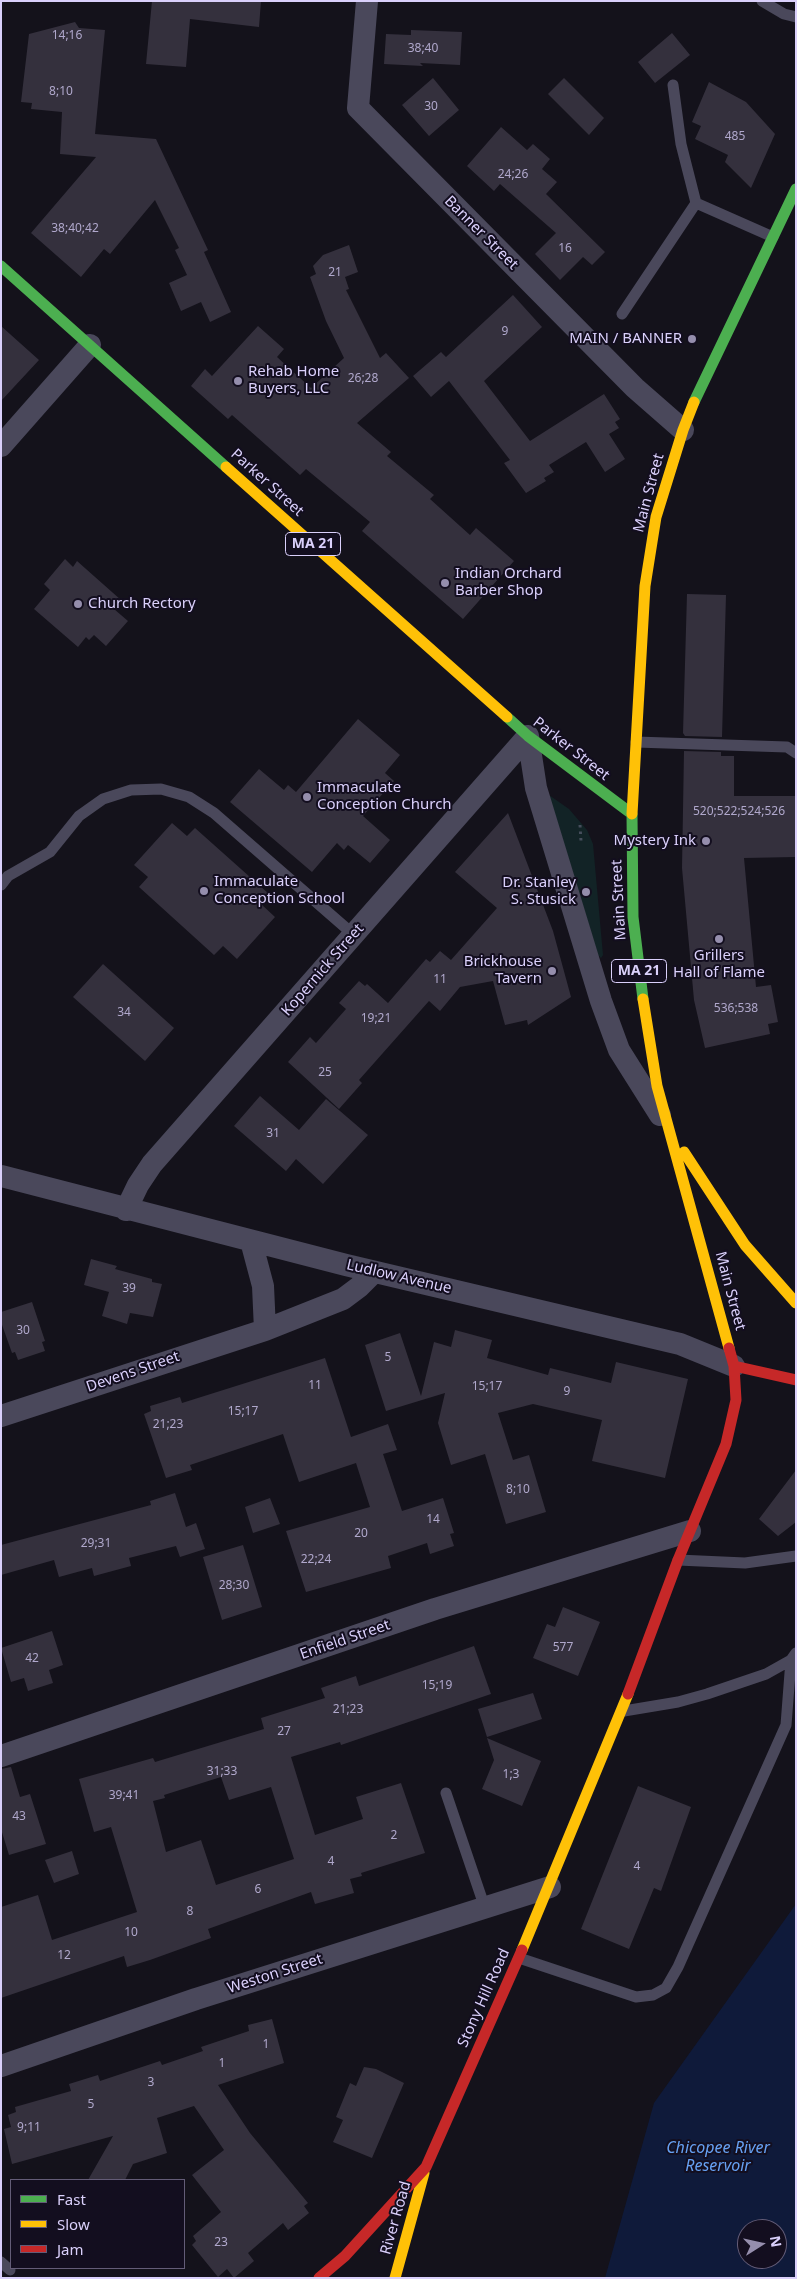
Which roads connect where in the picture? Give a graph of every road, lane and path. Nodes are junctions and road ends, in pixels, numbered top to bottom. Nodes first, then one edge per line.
1 (367, 1) edge
2 (762, 1) edge
3 (796, 17) edge
4 (673, 85) dead end
5 (796, 189) edge
6 (696, 203) junction
7 (773, 237) junction
8 (1, 266) edge
9 (622, 314) dead end
10 (90, 345) junction
11 (683, 430) junction
12 (1, 446) edge
13 (528, 736) junction
14 (636, 742) junction
15 (796, 753) edge
16 (632, 814) junction
17 (1, 885) edge
18 (354, 936) junction
19 (667, 1126) junction
20 (1, 1176) edge
21 (126, 1210) junction
22 (251, 1241) junction
23 (374, 1272) junction
24 (796, 1303) edge
25 (265, 1330) junction
26 (734, 1366) junction
27 (796, 1380) edge
28 (1, 1416) edge
29 (690, 1531) junction
30 (796, 1556) edge
31 (678, 1560) junction
32 (794, 1657) edge
33 (627, 1699) joint
34 (622, 1711) junction
35 (1, 1756) edge
36 (446, 1793) dead end
37 (550, 1887) junction
38 (485, 1908) junction
39 (519, 1958) junction
40 (1, 2066) edge
41 (426, 2167) junction
42 (319, 2278) edge
43 (395, 2278) edge

1 - 11 street, Banner Street
2 - 3 lane
4 - 6 lane
5 - 7 main road, Main Street
6 - 7 lane
6 - 9 lane
7 - 11 main road, Main Street
8 - 10 main road, Parker Street / MA 21
10 - 12 street
10 - 13 main road, Parker Street / MA 21
11 - 14 main road, Main Street
13 - 16 main road, Parker Street / MA 21
13 - 18 street, Kopernick Street
13 - 19 street
14 - 15 lane
14 - 16 main road, Main Street
16 - 19 main road, Main Street / MA 21
17 - 18 lane
18 - 21 street, Kopernick Street
19 - 24 main road
19 - 26 main road, Main Street / MA 21
20 - 21 street, Ludlow Avenue
21 - 22 street, Ludlow Avenue
22 - 23 street, Ludlow Avenue
22 - 25 street
23 - 25 street, Devens Street
23 - 26 street, Ludlow Avenue
25 - 28 street, Devens Street
26 - 27 main road, Ludlow Avenue
26 - 29 main road, Main Street
29 - 31 main road, Main Street
29 - 35 street, Enfield Street
30 - 31 lane
31 - 33 main road, Main Street
32 - 34 lane
32 - 39 lane
33 - 34 main road, Stony Hill Road
34 - 37 main road, Stony Hill Road
36 - 38 lane
37 - 38 street, Weston Street
37 - 39 main road, Stony Hill Road
38 - 40 street, Weston Street
39 - 41 main road, Stony Hill Road
41 - 42 main road, Stony Hill Road
41 - 43 main road, River Road

